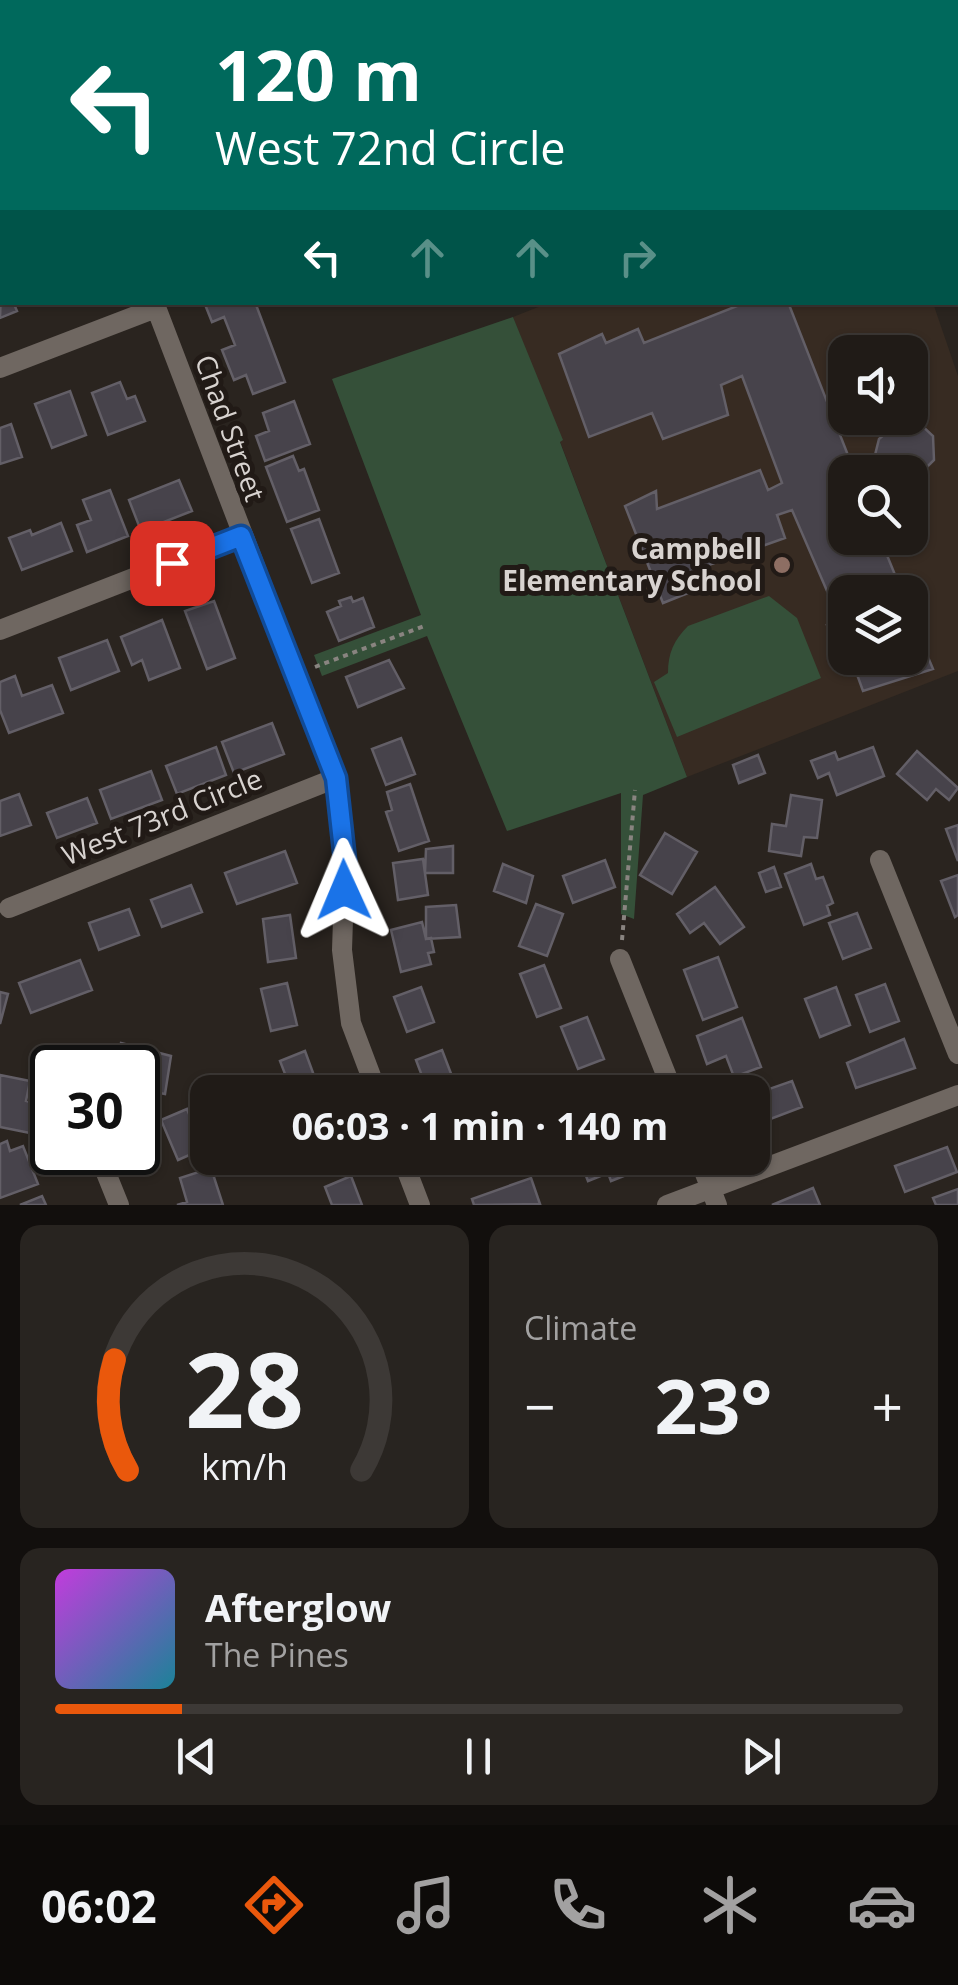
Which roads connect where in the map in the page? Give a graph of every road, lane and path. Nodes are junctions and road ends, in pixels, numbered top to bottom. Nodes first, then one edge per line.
1 (155, 305) edge
2 (0, 368) edge
3 (241, 536) junction
4 (424, 626) dead end
5 (0, 630) edge
6 (294, 670) junction
7 (336, 778) junction
8 (635, 790) dead end
9 (880, 860) dead end
10 (9, 908) dead end
11 (620, 959) joint
12 (958, 1054) edge
13 (371, 1075) edge
14 (666, 1075) edge
15 (958, 1095) edge
16 (107, 1175) edge
17 (409, 1175) edge
18 (714, 1197) edge
19 (119, 1205) edge
20 (420, 1205) edge
21 (667, 1205) edge

1 - 2 street
1 - 3 street, Chad Street
3 - 5 street
3 - 6 street, Chad Street
4 - 6 path
6 - 7 street, Chad Street
7 - 10 street, West 73rd Circle
7 - 13 street, Chad Street
8 - 11 path
9 - 12 street
11 - 14 street
15 - 18 street
16 - 19 street
17 - 20 street
18 - 21 street

